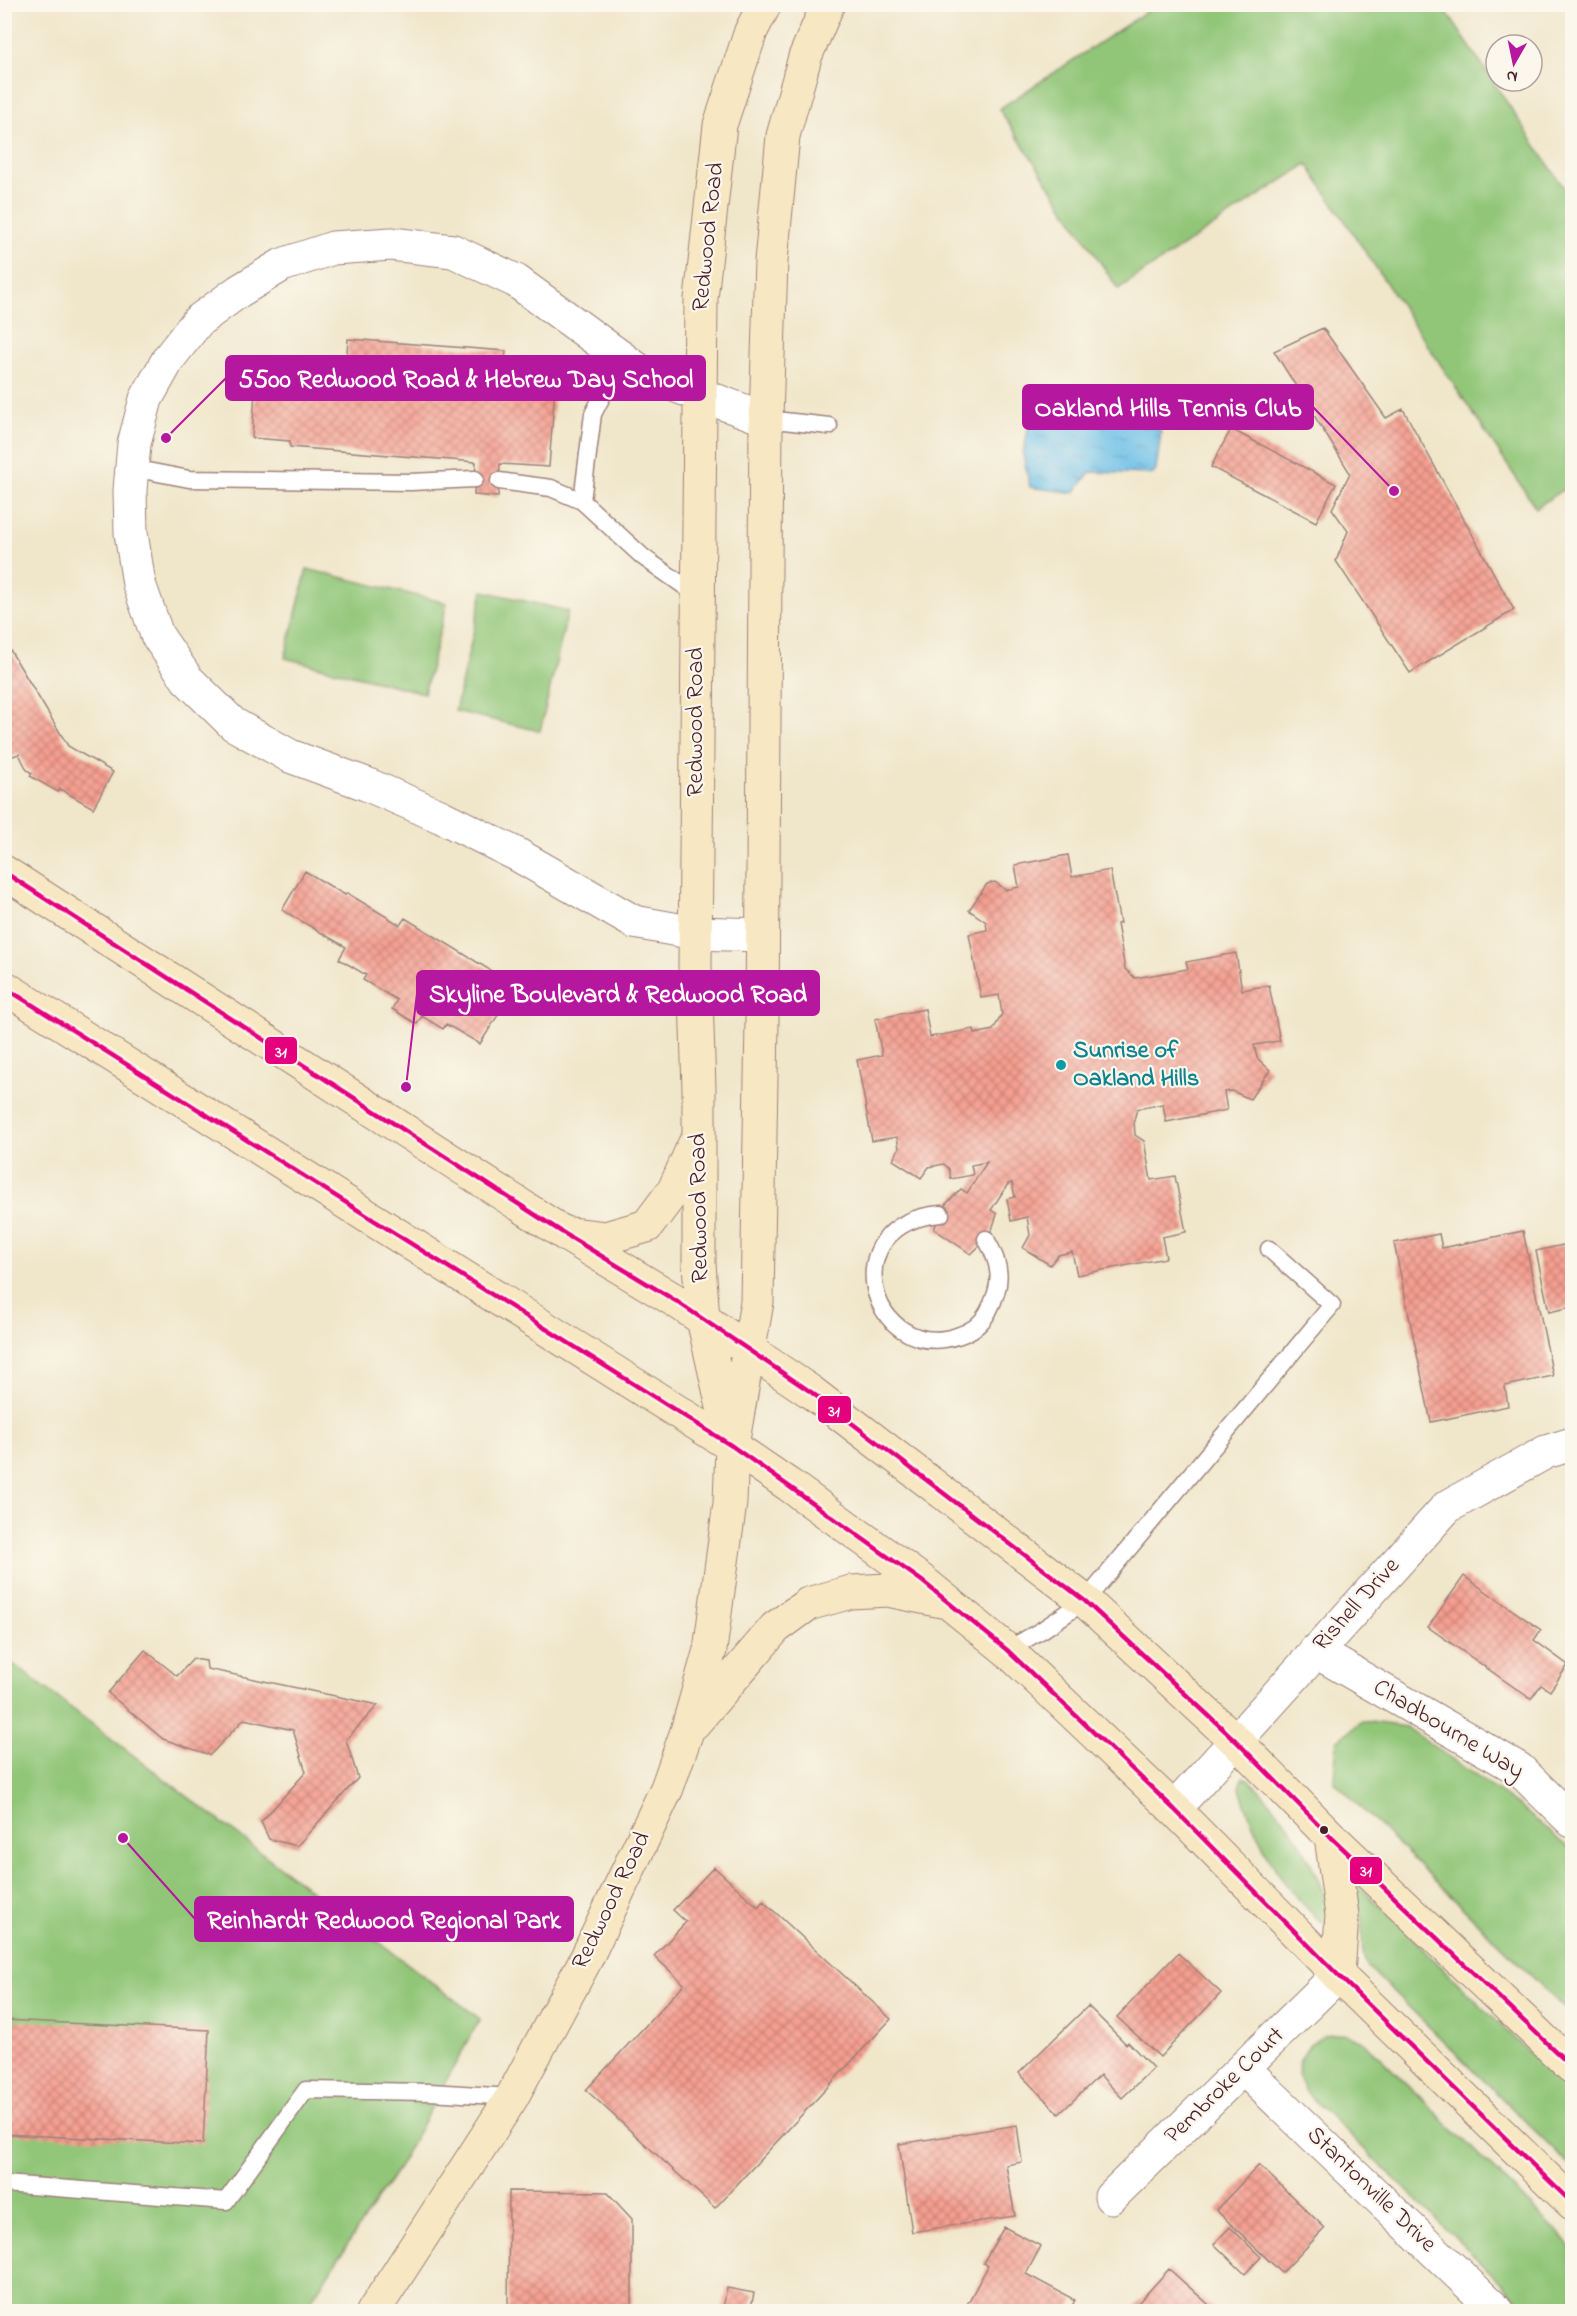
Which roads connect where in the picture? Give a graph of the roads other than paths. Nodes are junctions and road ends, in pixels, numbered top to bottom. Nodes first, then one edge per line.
1 (765, 4) edge
2 (828, 4) edge
3 (622, 358) junction
4 (699, 394) junction
5 (766, 418) junction
6 (829, 426) dead end
7 (132, 468) junction
8 (475, 479) dead end
9 (499, 481) dead end
10 (582, 501) junction
11 (697, 595) junction
12 (4, 872) edge
13 (695, 933) junction
14 (762, 935) junction
15 (4, 987) edge
16 (698, 1136) junction
17 (941, 1214) dead end
18 (565, 1234) junction
19 (986, 1239) dead end
20 (1269, 1249) dead end
21 (703, 1319) junction
22 (749, 1349) junction
23 (1572, 1444) edge
24 (732, 1446) junction
25 (1085, 1601) junction
26 (946, 1602) junction
27 (1007, 1650) junction
28 (1315, 1651) junction
29 (687, 1731) junction
30 (1236, 1741) junction
31 (1174, 1809) junction
32 (1572, 1821) edge
33 (1331, 1837) junction
34 (1338, 1975) junction
35 (1572, 2067) edge
36 (1243, 2068) junction
37 (512, 2097) junction
38 (4, 2184) edge
39 (1111, 2197) dead end
40 (1572, 2204) edge
41 (373, 2312) edge
42 (1498, 2312) edge

1 - 4 main road, Redwood Road
2 - 5 main road, Redwood Road
3 - 4 street
3 - 7 street
3 - 10 lane
4 - 5 street
4 - 11 main road, Redwood Road
5 - 6 lane
5 - 14 main road, Redwood Road
7 - 8 lane
7 - 13 street
9 - 10 lane
10 - 11 lane
11 - 13 main road, Redwood Road
12 - 18 main road
13 - 14 street
13 - 16 main road, Redwood Road
14 - 22 main road, Redwood Road
15 - 24 main road
16 - 18 main road
16 - 21 main road, Redwood Road
17 - 19 lane
18 - 21 main road
20 - 25 lane
21 - 22 main road
21 - 24 main road, Redwood Road
22 - 24 main road, Redwood Road
22 - 25 main road
23 - 28 street, Rishell Drive
24 - 26 main road
24 - 29 main road, Redwood Road
25 - 27 lane
25 - 30 main road
26 - 27 main road
26 - 29 main road
27 - 31 main road
28 - 30 street, Rishell Drive
28 - 32 street, Chadbourne Way
29 - 37 main road, Redwood Road
30 - 31 street, Rishell Drive
30 - 33 main road
31 - 34 main road
33 - 34 main road
33 - 35 main road
34 - 36 street, Pembroke Court
34 - 40 main road
36 - 39 street, Pembroke Court
36 - 42 street, Stantonville Drive
37 - 38 lane
37 - 41 main road, Redwood Road

